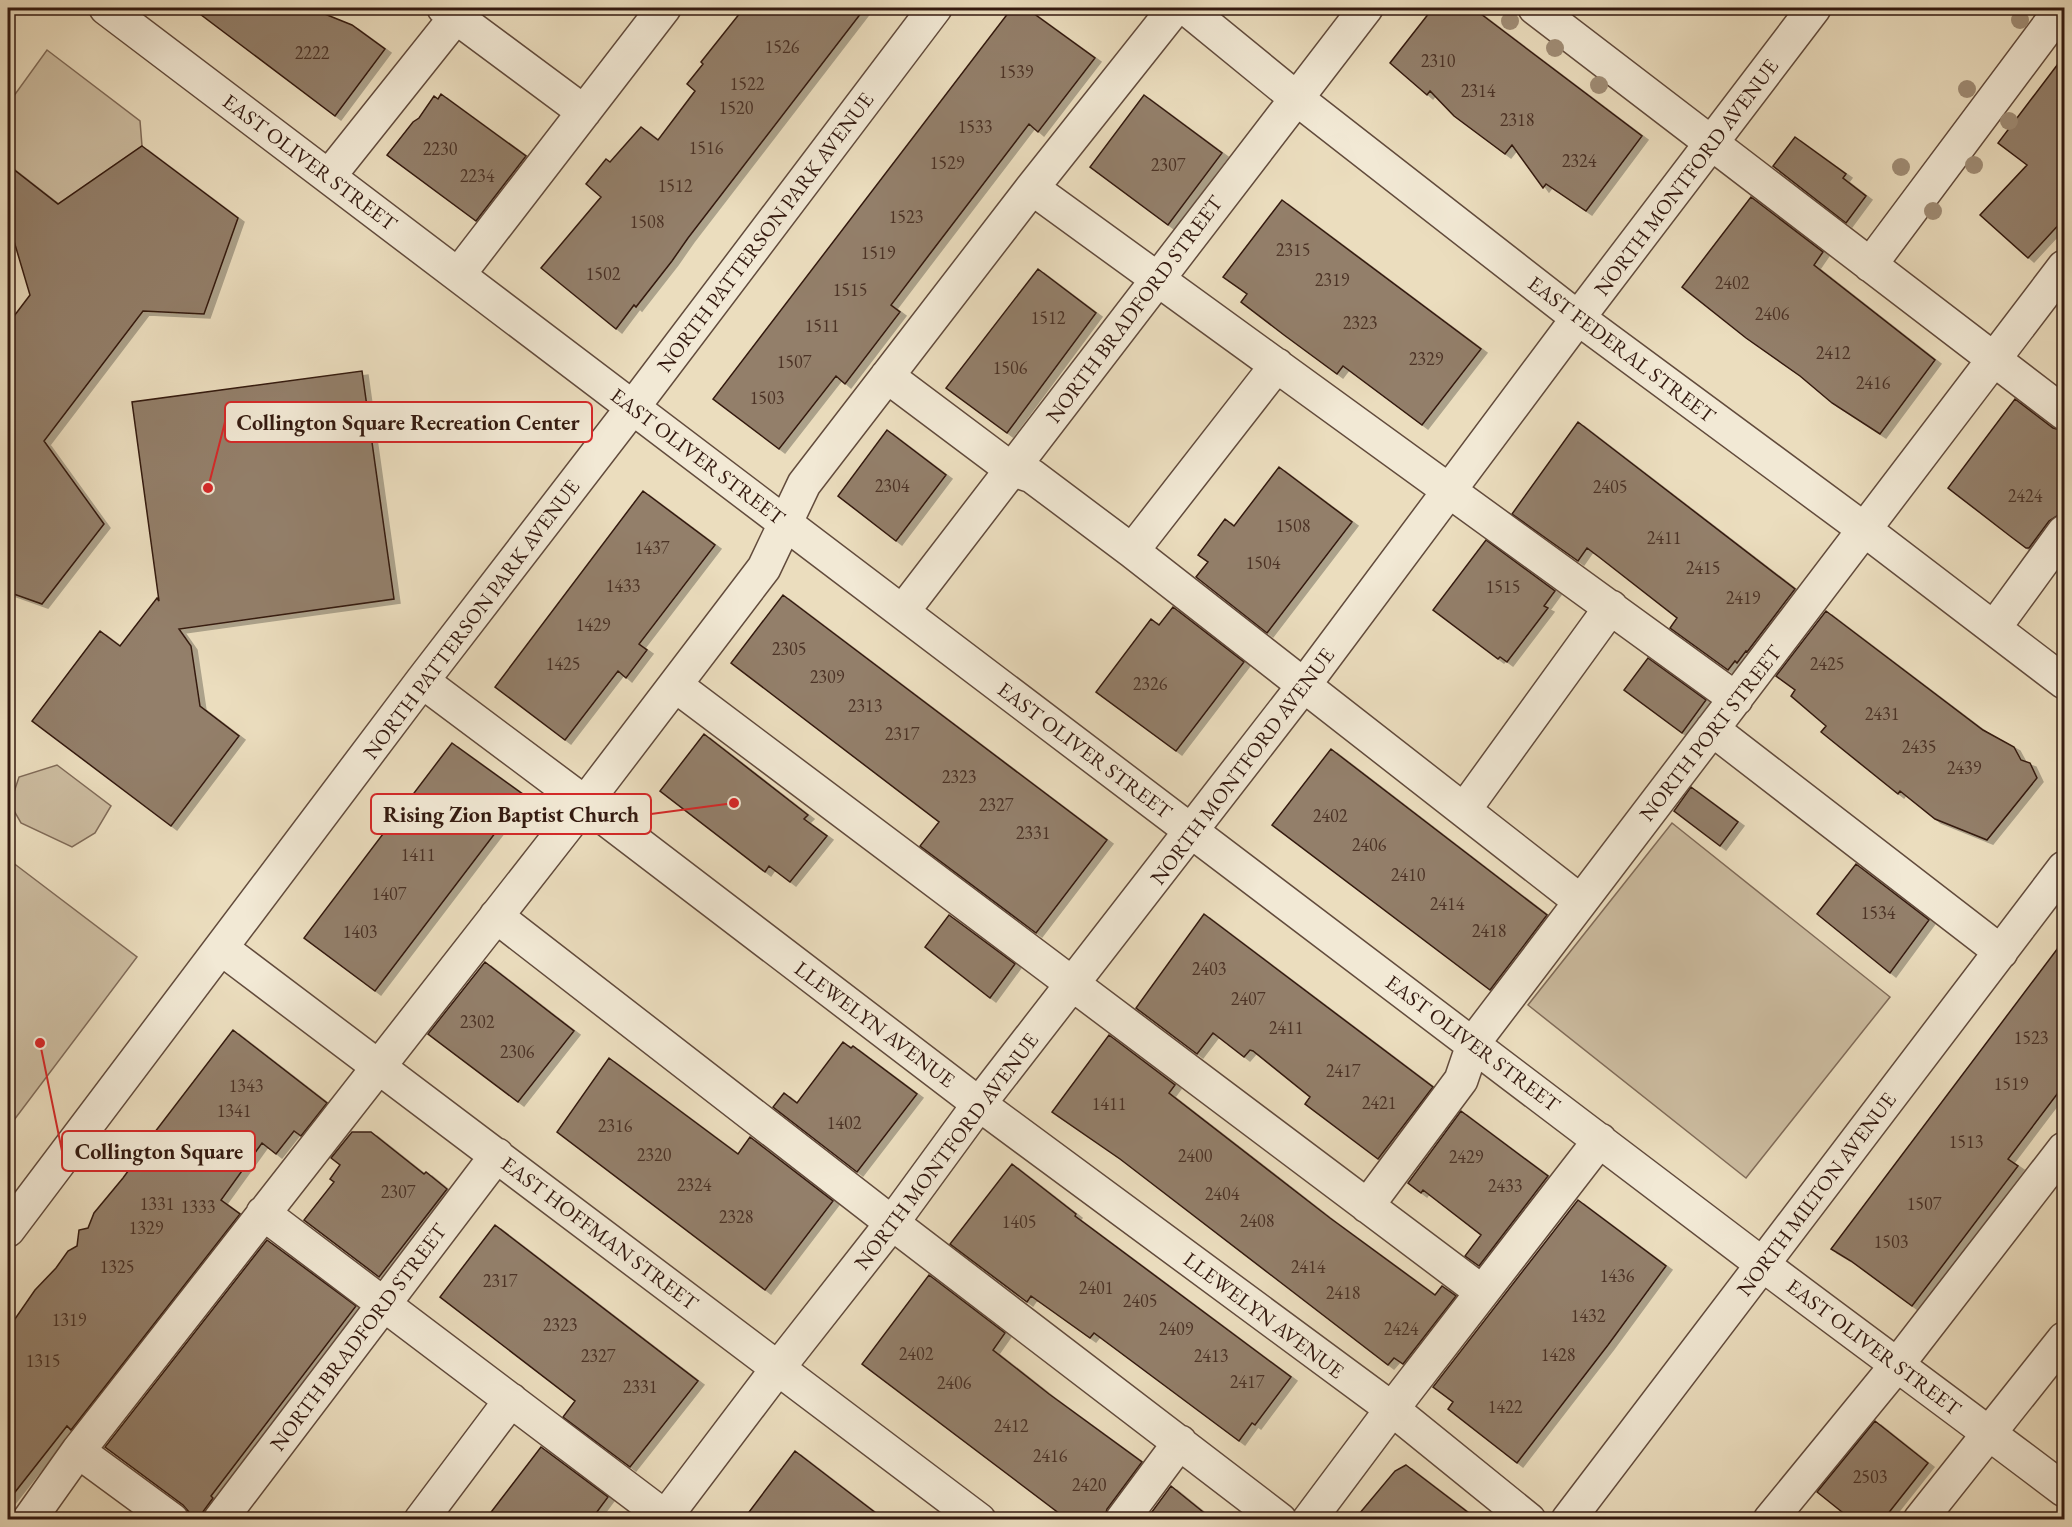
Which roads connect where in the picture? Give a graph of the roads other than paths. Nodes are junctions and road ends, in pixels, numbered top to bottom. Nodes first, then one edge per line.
1 (106, 8) edge
2 (664, 8) edge
3 (935, 8) edge
4 (1175, 8) edge
5 (1186, 8) edge
6 (1366, 8) edge
7 (1535, 8) edge
8 (1814, 8) edge
9 (2062, 8) edge
10 (454, 11) edge
11 (1568, 17) edge
12 (1296, 98) junction
13 (584, 112) junction
14 (1712, 143) junction
15 (329, 176) junction
16 (1032, 188) junction
17 (1870, 265) junction
18 (2064, 267) edge
19 (458, 274) junction
20 (1158, 279) junction
21 (1578, 318) junction
22 (1994, 359) junction
23 (1277, 365) junction
24 (887, 376) junction
25 (633, 407) junction
26 (2064, 413) edge
27 (1011, 470) junction
28 (1450, 491) junction
29 (786, 523) junction
30 (1865, 530) junction
31 (2064, 532) edge
32 (1132, 551) junction
33 (1611, 608) junction
34 (903, 611) junction
35 (1994, 628) junction
36 (422, 681) junction
37 (2064, 682) edge
38 (675, 685) junction
39 (1304, 686) junction
40 (1736, 699) junction
41 (1712, 729) junction
42 (585, 803) junction
43 (1464, 810) junction
44 (1192, 831) junction
45 (2064, 868) edge
46 (1580, 901) junction
47 (496, 916) junction
48 (221, 948) junction
49 (2001, 952) junction
50 (1074, 984) junction
51 (1474, 1042) junction
52 (378, 1066) junction
53 (980, 1104) junction
54 (1600, 1140) junction
55 (2064, 1149) edge
56 (497, 1155) junction
57 (1368, 1206) junction
58 (263, 1213) junction
59 (892, 1223) junction
60 (8, 1230) edge
61 (1763, 1264) junction
62 (1482, 1292) junction
63 (384, 1304) junction
64 (2064, 1339) edge
65 (1897, 1365) junction
66 (778, 1368) junction
67 (511, 1400) junction
68 (1392, 1409) junction
69 (1989, 1432) junction
70 (1179, 1442) junction
71 (78, 1451) junction
72 (2064, 1490) edge
73 (666, 1518) edge
74 (29, 1520) edge
75 (172, 1520) edge
76 (220, 1520) edge
77 (421, 1520) edge
78 (979, 1520) edge
79 (1122, 1520) edge
80 (1280, 1520) edge
81 (1309, 1520) edge
82 (1529, 1520) edge
83 (1568, 1520) edge
84 (1770, 1520) edge
85 (1920, 1520) edge

1 - 15 street, EAST OLIVER STREET
2 - 13 street
3 - 25 street, NORTH PATTERSON PARK AVENUE
4 - 16 street
5 - 12 street, EAST FEDERAL STREET
6 - 12 street, NORTH BRADFORD STREET
7 - 11 street
8 - 14 street, NORTH MONTFORD AVENUE
9 - 17 street
10 - 13 street
10 - 15 street
11 - 14 street
12 - 20 street, NORTH BRADFORD STREET
12 - 21 street, EAST FEDERAL STREET
13 - 19 street
14 - 17 street
14 - 21 street, NORTH MONTFORD AVENUE
15 - 19 street, EAST OLIVER STREET
16 - 20 street
16 - 24 street
17 - 22 street
18 - 22 street, NORTH PORT STREET
19 - 25 street, EAST OLIVER STREET
20 - 23 street
20 - 27 street, NORTH BRADFORD STREET
21 - 28 street, NORTH MONTFORD AVENUE
21 - 30 street, EAST FEDERAL STREET
22 - 26 street
22 - 30 street, NORTH PORT STREET
23 - 28 street
23 - 32 street
24 - 27 street
24 - 29 street
25 - 29 street, EAST OLIVER STREET
25 - 36 street, NORTH PATTERSON PARK AVENUE
27 - 32 street
27 - 34 street, NORTH BRADFORD STREET
28 - 33 street
28 - 39 street, NORTH MONTFORD AVENUE
29 - 34 street, EAST OLIVER STREET
29 - 38 street
30 - 35 street, EAST FEDERAL STREET
30 - 40 street, NORTH PORT STREET
31 - 35 street
32 - 39 street
33 - 40 street
33 - 43 street
34 - 44 street, EAST OLIVER STREET
35 - 37 street, EAST FEDERAL STREET
36 - 42 street, LLEWELYN AVENUE
36 - 48 street, NORTH PATTERSON PARK AVENUE
38 - 42 street
38 - 50 street
39 - 43 street
39 - 44 street, NORTH MONTFORD AVENUE
40 - 41 street, NORTH PORT STREET
41 - 46 street, NORTH PORT STREET
41 - 49 street
42 - 47 street
42 - 53 street, LLEWELYN AVENUE
43 - 46 street
44 - 50 street, NORTH MONTFORD AVENUE
44 - 51 street, EAST OLIVER STREET
45 - 49 street, NORTH MILTON AVENUE
46 - 51 street, NORTH PORT STREET
47 - 52 street
47 - 59 street
48 - 52 street, EAST HOFFMAN STREET
48 - 60 street, NORTH PATTERSON PARK AVENUE
49 - 61 street, NORTH MILTON AVENUE
50 - 53 street, NORTH MONTFORD AVENUE
50 - 57 street
51 - 54 street, EAST OLIVER STREET
51 - 57 street, NORTH PORT STREET
52 - 56 street, EAST HOFFMAN STREET
52 - 58 street
53 - 59 street, NORTH MONTFORD AVENUE
53 - 68 street, LLEWELYN AVENUE
54 - 61 street, EAST OLIVER STREET
54 - 62 street
55 - 65 street
56 - 63 street, NORTH BRADFORD STREET
56 - 66 street, EAST HOFFMAN STREET
57 - 62 street
58 - 63 street
58 - 71 street
59 - 66 street, NORTH MONTFORD AVENUE
59 - 70 street
61 - 65 street, EAST OLIVER STREET
61 - 83 street, NORTH MILTON AVENUE
62 - 68 street
63 - 67 street
63 - 76 street, NORTH BRADFORD STREET
64 - 69 street
65 - 69 street, EAST OLIVER STREET
65 - 84 street
66 - 73 street, NORTH MONTFORD AVENUE
66 - 78 street, EAST HOFFMAN STREET
67 - 73 street
67 - 77 street
68 - 81 street
68 - 82 street, LLEWELYN AVENUE
69 - 72 street, EAST OLIVER STREET
69 - 85 street
70 - 79 street
70 - 80 street
71 - 74 street
71 - 75 street

